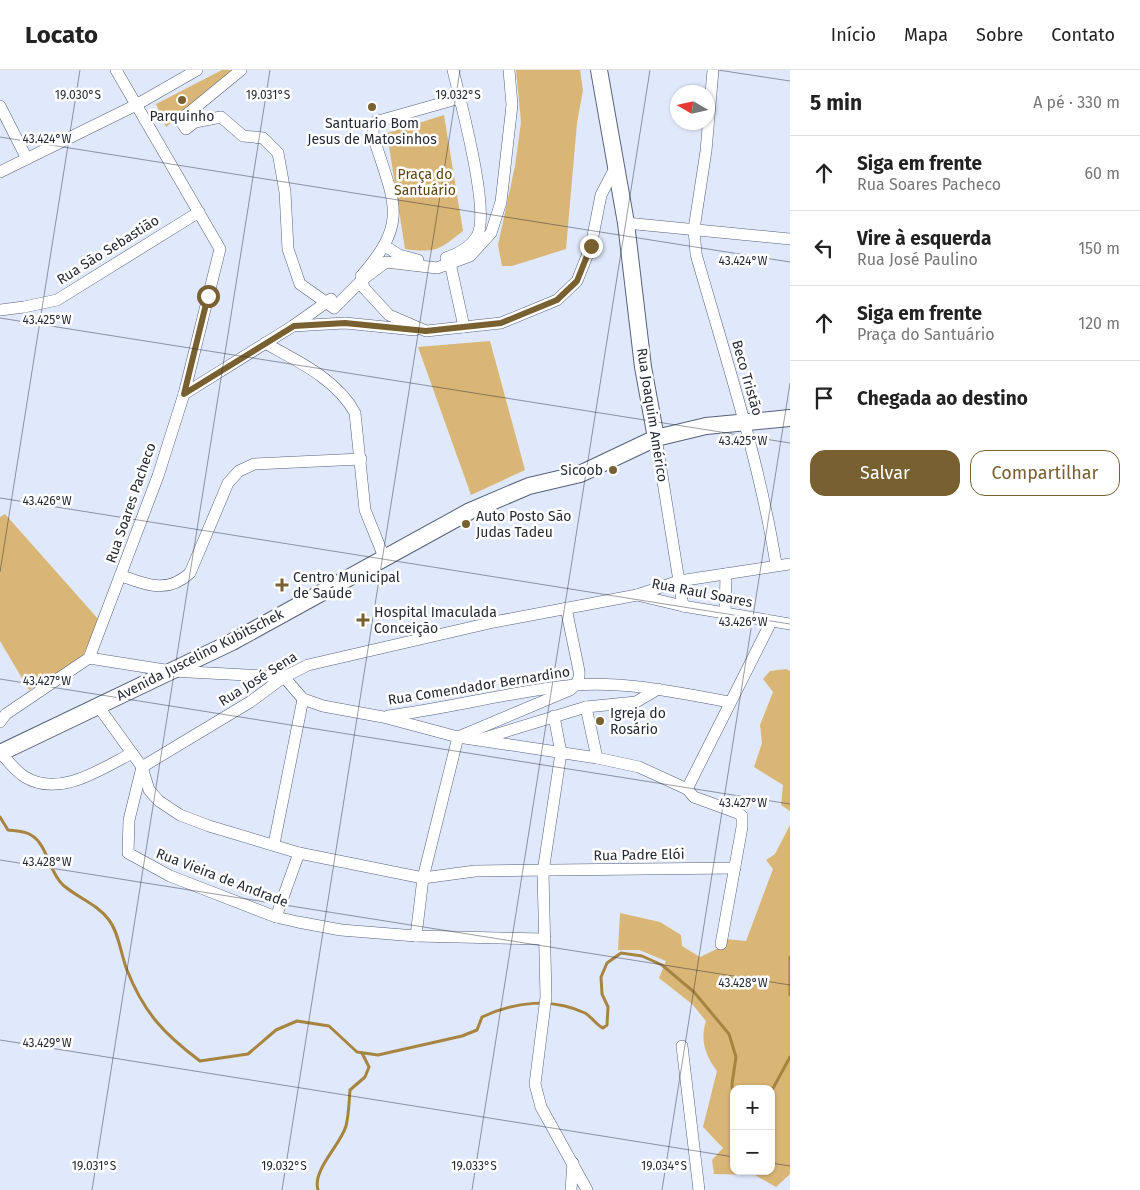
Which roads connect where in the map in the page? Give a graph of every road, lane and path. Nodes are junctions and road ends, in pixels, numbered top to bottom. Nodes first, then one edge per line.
1 (116, 70) edge
2 (241, 70) edge
3 (454, 70) edge
4 (509, 70) edge
5 (599, 70) edge
6 (713, 70) edge
7 (199, 71) edge
8 (460, 98) junction
9 (136, 105) junction
10 (0, 106) edge
11 (26, 159) junction
12 (614, 168) junction
13 (0, 172) edge
14 (199, 212) junction
15 (626, 224) junction
16 (694, 229) junction
17 (790, 239) edge
18 (385, 246) junction
19 (449, 260) junction
20 (361, 278) junction
21 (326, 302) junction
22 (0, 310) edge
23 (294, 326) junction
24 (464, 327) junction
25 (426, 331) junction
26 (265, 343) junction
27 (184, 394) junction
28 (790, 418) edge
29 (743, 421) junction
30 (656, 438) junction
31 (360, 459) junction
32 (384, 557) junction
33 (776, 564) junction
34 (790, 564) edge
35 (726, 574) junction
36 (122, 576) junction
37 (679, 581) junction
38 (637, 595) junction
39 (683, 606) junction
40 (566, 608) junction
41 (725, 613) junction
42 (771, 622) junction
43 (790, 624) edge
44 (89, 658) junction
45 (171, 671) junction
46 (284, 677) junction
47 (576, 685) junction
48 (658, 689) junction
49 (303, 699) junction
50 (730, 702) junction
51 (98, 706) junction
52 (586, 707) junction
53 (554, 716) junction
54 (383, 717) junction
55 (0, 722) edge
56 (458, 737) junction
57 (479, 740) junction
58 (0, 753) edge
59 (132, 753) junction
60 (562, 753) junction
61 (597, 758) junction
62 (142, 768) junction
63 (687, 789) junction
64 (274, 844) junction
65 (299, 853) junction
66 (735, 868) junction
67 (543, 872) junction
68 (423, 878) junction
69 (276, 917) junction
70 (416, 936) junction
71 (545, 939) junction
72 (720, 944) dead end
73 (682, 1046) dead end
74 (573, 1162) junction
75 (571, 1190) edge
76 (587, 1190) edge
77 (699, 1190) edge

1 - 9 street
2 - 21 street
3 - 8 street
4 - 19 street
5 - 12 main road, Rua Joaquim Américo
6 - 16 street, Beco Tristão
7 - 9 street
8 - 18 street
8 - 19 street
9 - 11 street
9 - 14 street
10 - 11 street
11 - 13 street
12 - 15 main road, Rua Joaquim Américo
12 - 24 street
14 - 22 street, Rua São Sebastião
14 - 27 street, Rua Soares Pacheco
15 - 16 street
15 - 30 main road, Rua Joaquim Américo
16 - 17 street
16 - 29 street, Beco Tristão
18 - 19 street
18 - 20 street
19 - 20 street
19 - 24 street
20 - 21 street
20 - 25 street
21 - 23 street
23 - 25 street
23 - 26 street
24 - 25 street
26 - 27 street
26 - 31 street
27 - 36 street, Rua Soares Pacheco
28 - 29 main road, Avenida Juscelino Kubitschek
29 - 30 main road, Avenida Juscelino Kubitschek
29 - 33 street, Beco Tristão
30 - 32 main road, Avenida Juscelino Kubitschek
30 - 37 street, Rua Joaquim Américo
31 - 32 street
31 - 36 street
32 - 45 main road, Avenida Juscelino Kubitschek
33 - 34 street, Rua José Sena
33 - 35 street, Rua José Sena
35 - 37 street, Rua José Sena
35 - 41 street
36 - 44 street, Rua Soares Pacheco
37 - 38 street, Rua José Sena
37 - 39 street, Rua Joaquim Américo
38 - 39 street, Rua Raul Soares
38 - 40 street, Rua José Sena
39 - 41 street, Rua Raul Soares
40 - 46 street, Rua José Sena
40 - 47 street
41 - 42 street, Rua Raul Soares
42 - 43 street, Rua Raul Soares
42 - 50 street
44 - 45 street
44 - 55 street
45 - 46 street
45 - 51 main road, Avenida Juscelino Kubitschek
46 - 49 street
46 - 62 street, Rua José Sena
47 - 48 street, Rua Comendador Bernardino
47 - 54 street, Rua Comendador Bernardino
47 - 56 street
48 - 50 street, Rua Comendador Bernardino
48 - 52 street
49 - 54 street, Rua Comendador Bernardino
49 - 64 street
50 - 63 street
51 - 58 main road, Avenida Juscelino Kubitschek
51 - 59 street, Rua Padre Elói
52 - 53 street
52 - 61 street
53 - 57 street
53 - 60 street
54 - 56 street, Rua Comendador Bernardino
56 - 57 street, Rua Comendador Bernardino
56 - 68 street
57 - 60 street, Rua Comendador Bernardino
58 - 59 street
59 - 62 street, Rua Padre Elói
60 - 61 street, Rua Comendador Bernardino
60 - 67 street
61 - 63 street, Rua Comendador Bernardino
62 - 64 street, Rua Padre Elói
62 - 69 street, Rua Vieira de Andrade
63 - 66 street, Rua Comendador Bernardino
64 - 65 street, Rua Padre Elói
65 - 68 street, Rua Padre Elói
65 - 69 street
66 - 67 street, Rua Padre Elói
66 - 72 street
67 - 68 street, Rua Padre Elói
67 - 71 street
68 - 70 street
69 - 70 street, Rua Vieira de Andrade
70 - 71 street, Rua Vieira de Andrade
71 - 74 street
73 - 77 street
74 - 75 street
74 - 76 street

